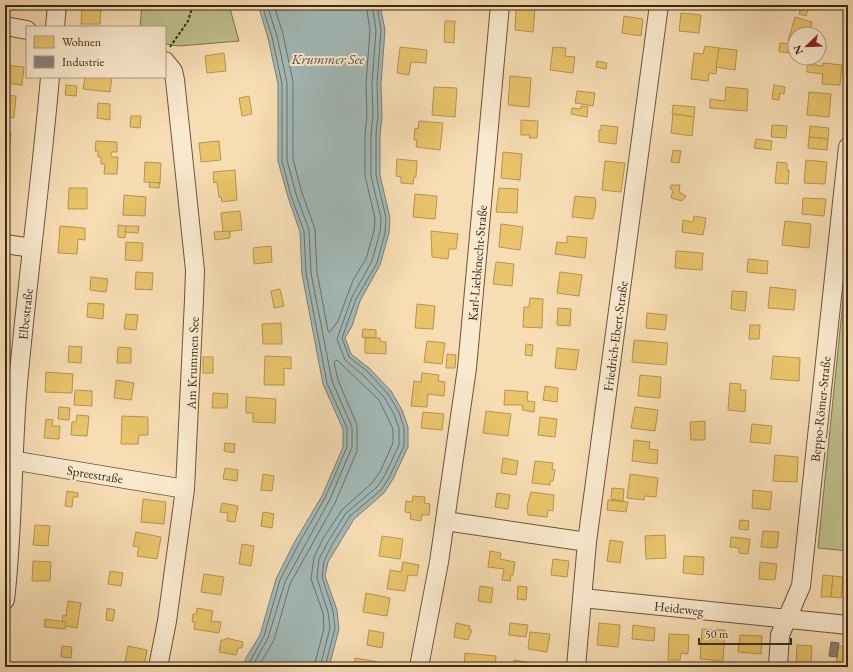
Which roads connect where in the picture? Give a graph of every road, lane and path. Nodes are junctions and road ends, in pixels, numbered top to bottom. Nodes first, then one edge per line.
1 (57, 5) edge
2 (193, 5) edge
3 (500, 5) edge
4 (659, 5) edge
5 (5, 26) edge
6 (55, 26) edge
7 (26, 30) edge
8 (167, 55) edge
9 (50, 78) edge
10 (848, 147) edge
11 (5, 244) edge
12 (32, 248) junction
13 (9, 460) edge
14 (185, 488) junction
15 (445, 521) junction
16 (587, 542) junction
17 (582, 598) junction
18 (5, 600) edge
19 (787, 619) junction
20 (848, 625) edge
21 (158, 667) edge
22 (419, 667) edge
23 (576, 667) edge
24 (778, 667) edge

1 - 6 street
2 - 8 path
3 - 15 street, Karl-Liebknecht-Straße
4 - 16 street, Friedrich-Ebert-Straße
5 - 7 street
8 - 14 street, Am Krummen See
9 - 12 street, Elbestraße
10 - 19 street, Beppo-Römer-Straße
11 - 12 street
12 - 13 street, Elbestraße
13 - 14 street, Spreestraße
13 - 18 street, Elbestraße
14 - 21 street, Am Krummen See
15 - 16 street
15 - 22 street, Karl-Liebknecht-Straße
16 - 17 street, Friedrich-Ebert-Straße
17 - 19 street, Heideweg
17 - 23 street, Friedrich-Ebert-Straße
19 - 20 street, Heideweg
19 - 24 street, Beppo-Römer-Straße

